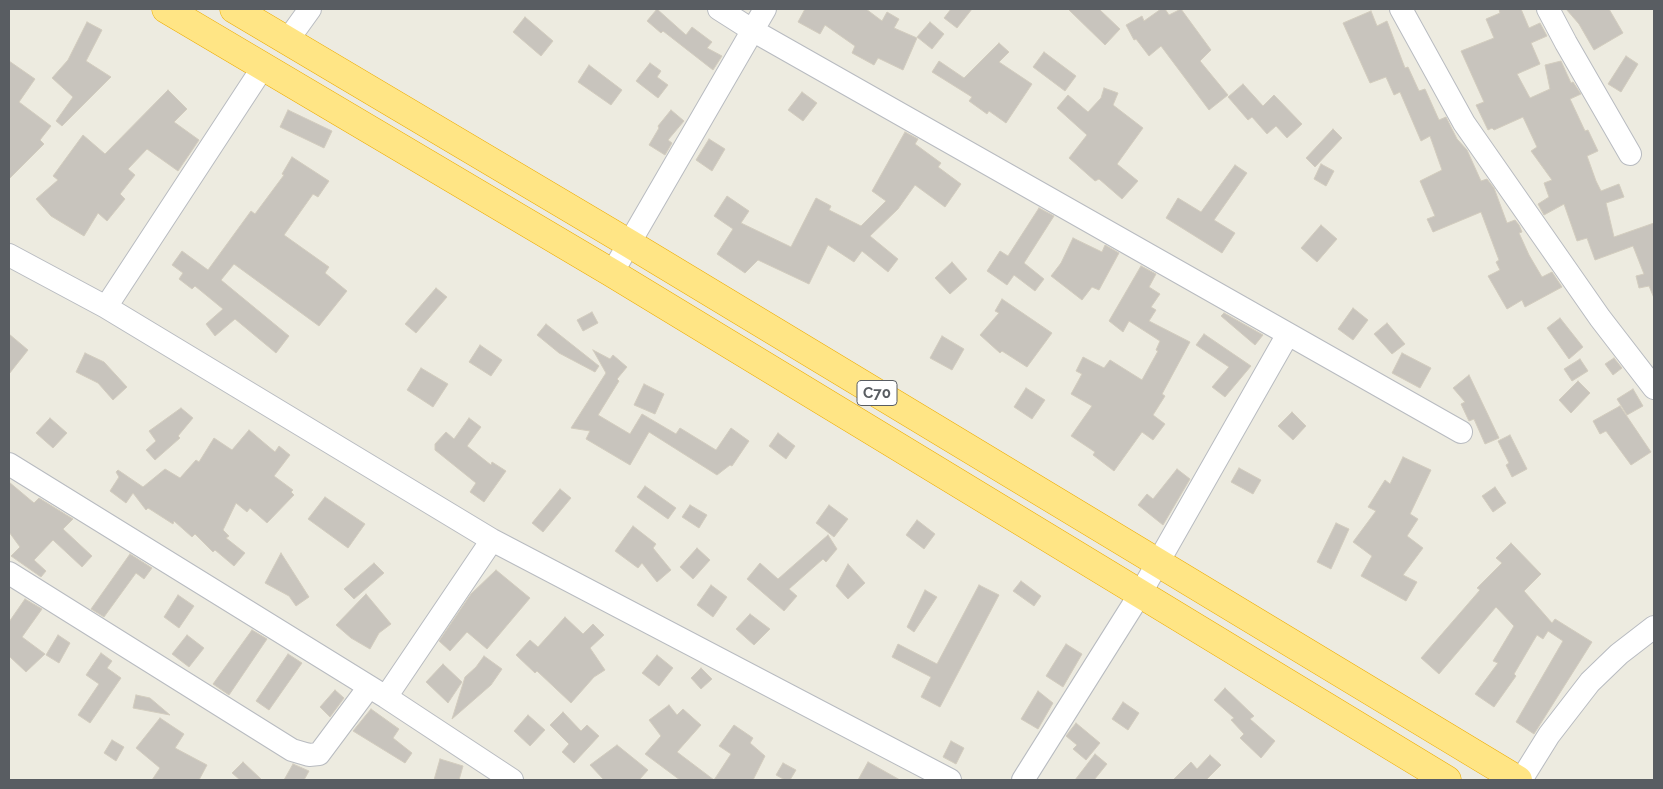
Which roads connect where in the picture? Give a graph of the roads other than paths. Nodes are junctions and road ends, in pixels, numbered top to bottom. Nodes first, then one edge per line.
1 (166, 9) edge
2 (234, 9) edge
3 (310, 9) edge
4 (719, 9) edge
5 (766, 9) edge
6 (1401, 9) edge
7 (1548, 9) edge
8 (752, 30) junction
9 (286, 41) junction
10 (263, 67) junction
11 (1630, 154) dead end
12 (630, 244) junction
13 (9, 254) edge
14 (612, 273) junction
15 (106, 307) junction
16 (1288, 334) junction
17 (1654, 388) edge
18 (1461, 432) dead end
19 (9, 464) edge
20 (492, 540) junction
21 (1158, 563) junction
22 (9, 573) edge
23 (1140, 594) junction
24 (1654, 627) edge
25 (378, 692) junction
26 (512, 780) edge
27 (950, 780) edge
28 (1023, 780) edge
29 (1447, 780) edge
30 (1519, 780) edge

1 - 10 highway, C70
2 - 9 highway, C70
3 - 9 street
4 - 8 street
5 - 8 street
6 - 17 street
7 - 11 street
8 - 12 street
8 - 16 street
9 - 12 highway, C70
10 - 14 highway, C70
10 - 15 street
12 - 14 street
12 - 21 highway, C70
13 - 15 street
14 - 23 highway, C70
15 - 20 street
16 - 18 street
16 - 21 street
19 - 25 street
20 - 25 street
20 - 27 street
21 - 23 street
21 - 30 highway, C70
22 - 25 street
23 - 28 street
23 - 29 highway, C70
24 - 30 street
25 - 26 street

